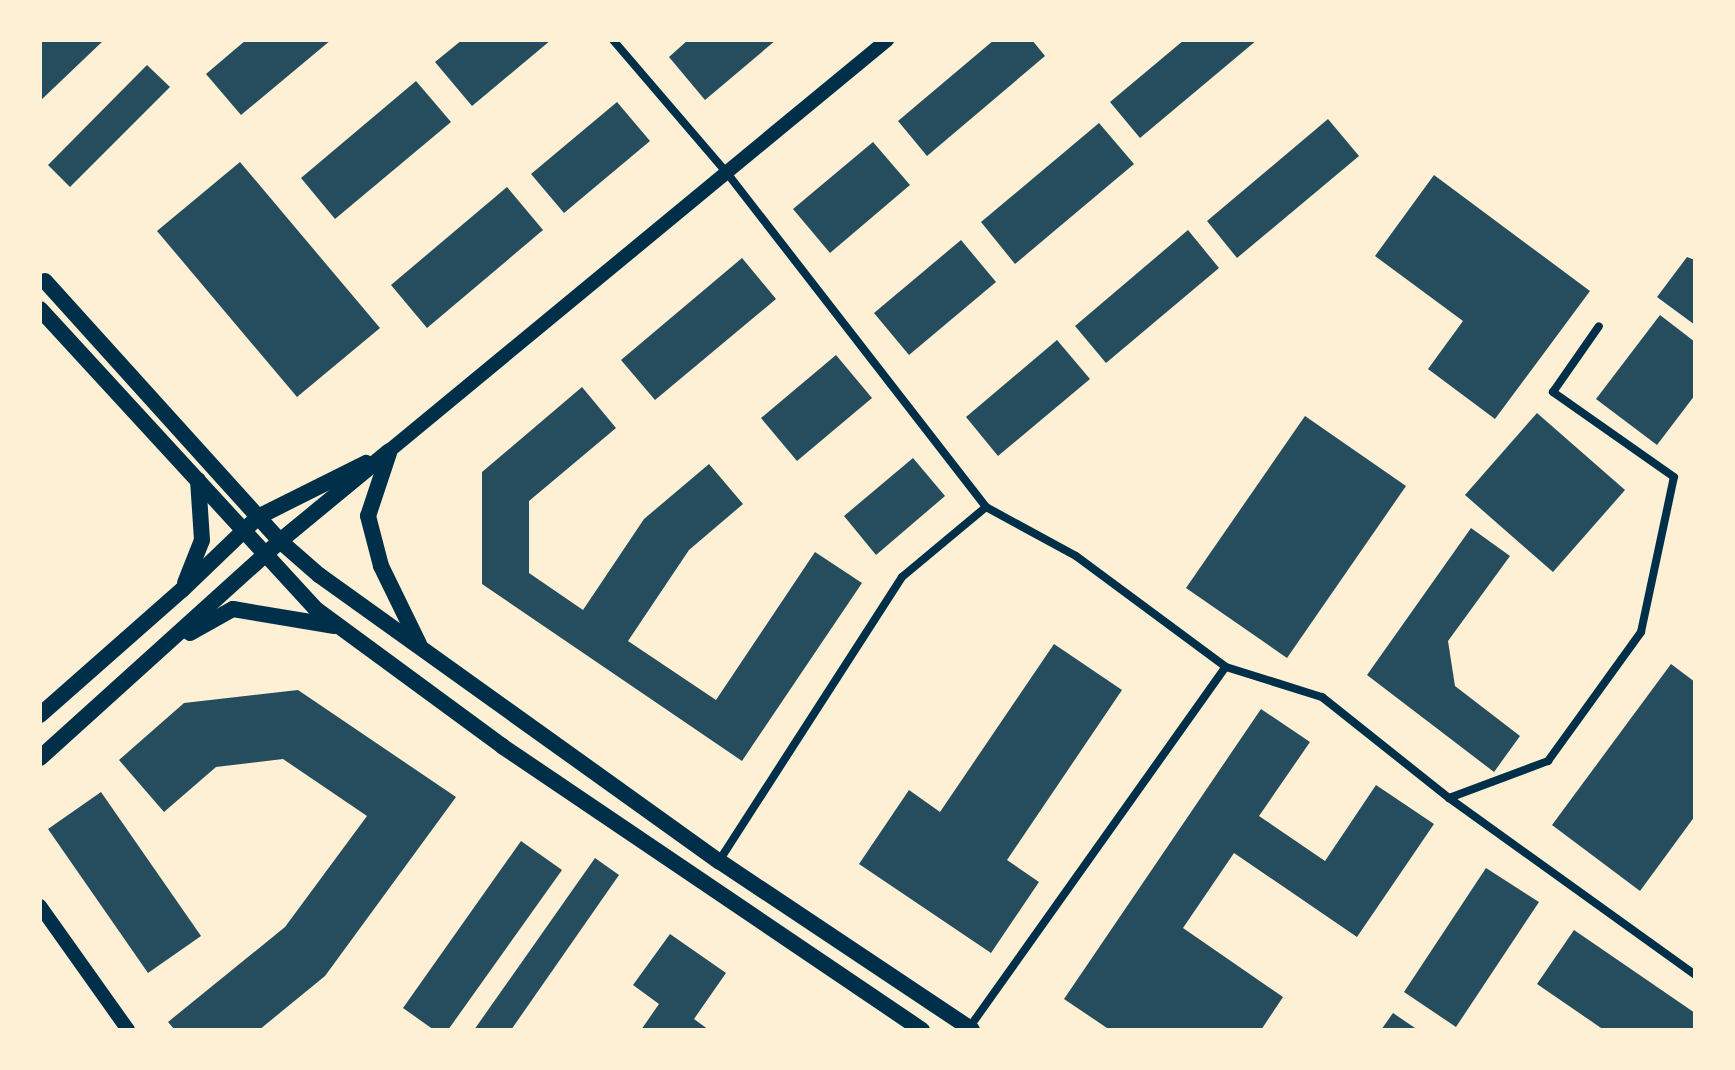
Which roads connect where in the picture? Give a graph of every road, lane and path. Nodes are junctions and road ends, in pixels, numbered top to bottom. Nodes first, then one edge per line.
1 (613, 40) edge
2 (887, 40) edge
3 (727, 173) junction
4 (45, 281) dead end
5 (40, 309) edge
6 (1599, 326) dead end
7 (389, 451) junction
8 (198, 480) junction
9 (986, 507) junction
10 (258, 517) junction
11 (244, 530) junction
12 (280, 541) junction
13 (265, 554) junction
14 (182, 590) junction
15 (340, 627) junction
16 (167, 645) junction
17 (421, 648) junction
18 (1226, 667) junction
19 (40, 715) edge
20 (40, 758) edge
21 (1449, 798) junction
22 (719, 861) junction
23 (40, 906) edge
24 (1695, 975) edge
25 (970, 1029) edge
26 (128, 1030) edge
27 (922, 1030) edge

1 - 3 street
2 - 3 street
3 - 7 street
3 - 9 street
4 - 10 main road
5 - 8 main road
6 - 21 street
7 - 10 main road
7 - 12 main road
7 - 17 main road
8 - 11 main road
8 - 14 main road
9 - 18 street
9 - 22 street
10 - 11 main road
10 - 12 main road
11 - 13 main road
11 - 14 main road
12 - 13 main road
12 - 17 main road
13 - 15 main road
13 - 16 main road
14 - 19 main road
15 - 16 main road
15 - 27 main road
16 - 20 main road
17 - 22 main road
18 - 21 street
18 - 25 street
21 - 24 street
22 - 25 main road
23 - 26 street

